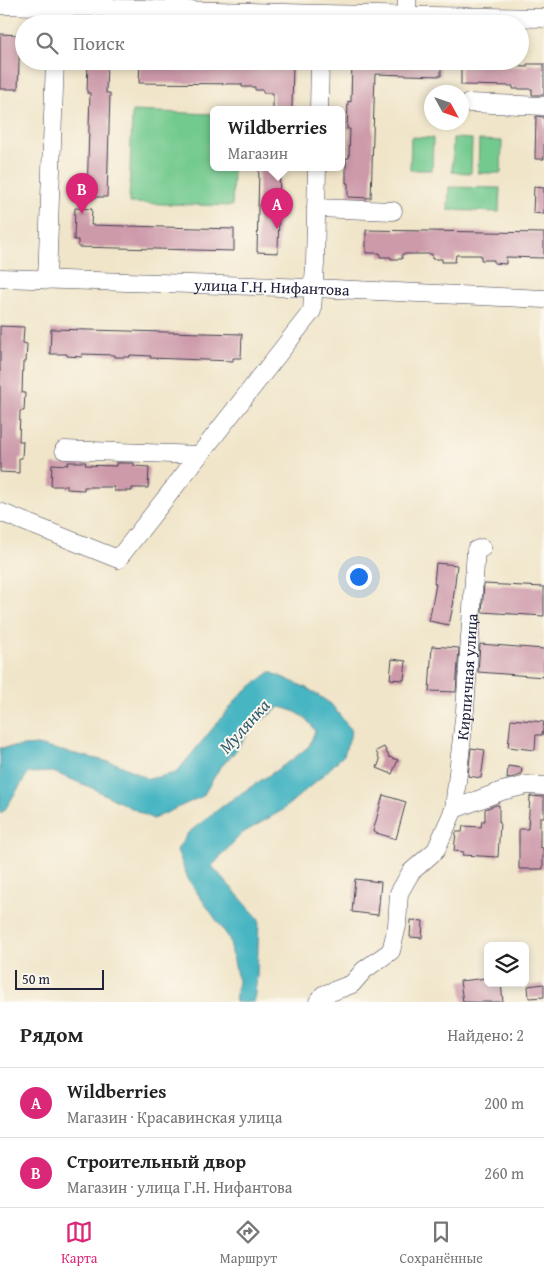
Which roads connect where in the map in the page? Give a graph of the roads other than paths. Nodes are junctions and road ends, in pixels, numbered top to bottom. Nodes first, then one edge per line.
1 (57, 3) edge
2 (137, 4) edge
3 (0, 5) edge
4 (407, 8) edge
5 (322, 13) edge
6 (503, 15) edge
7 (529, 17) edge
8 (544, 18) edge
9 (55, 70) edge
10 (320, 70) edge
11 (469, 104) dead end
12 (319, 106) edge
13 (544, 106) edge
14 (317, 171) edge
15 (316, 208) junction
16 (393, 211) dead end
17 (0, 278) edge
18 (47, 280) junction
19 (314, 288) junction
20 (544, 299) edge
21 (64, 450) dead end
22 (199, 456) junction
23 (0, 512) edge
24 (482, 548) dead end
25 (544, 786) edge
26 (454, 809) junction
27 (318, 1002) edge

1 - 2 street
1 - 3 street
2 - 5 street
4 - 5 street
4 - 6 street
7 - 8 street
9 - 18 street
10 - 12 street
11 - 13 street
14 - 15 street
15 - 16 street
15 - 19 street
17 - 18 street, улица Г.Н. Нифантова
18 - 19 street, улица Г.Н. Нифантова
19 - 20 street, улица Г.Н. Нифантова
19 - 22 street
21 - 22 street
22 - 23 street
24 - 26 street, Кирпичная улица
25 - 26 street
26 - 27 street, Кирпичная улица

